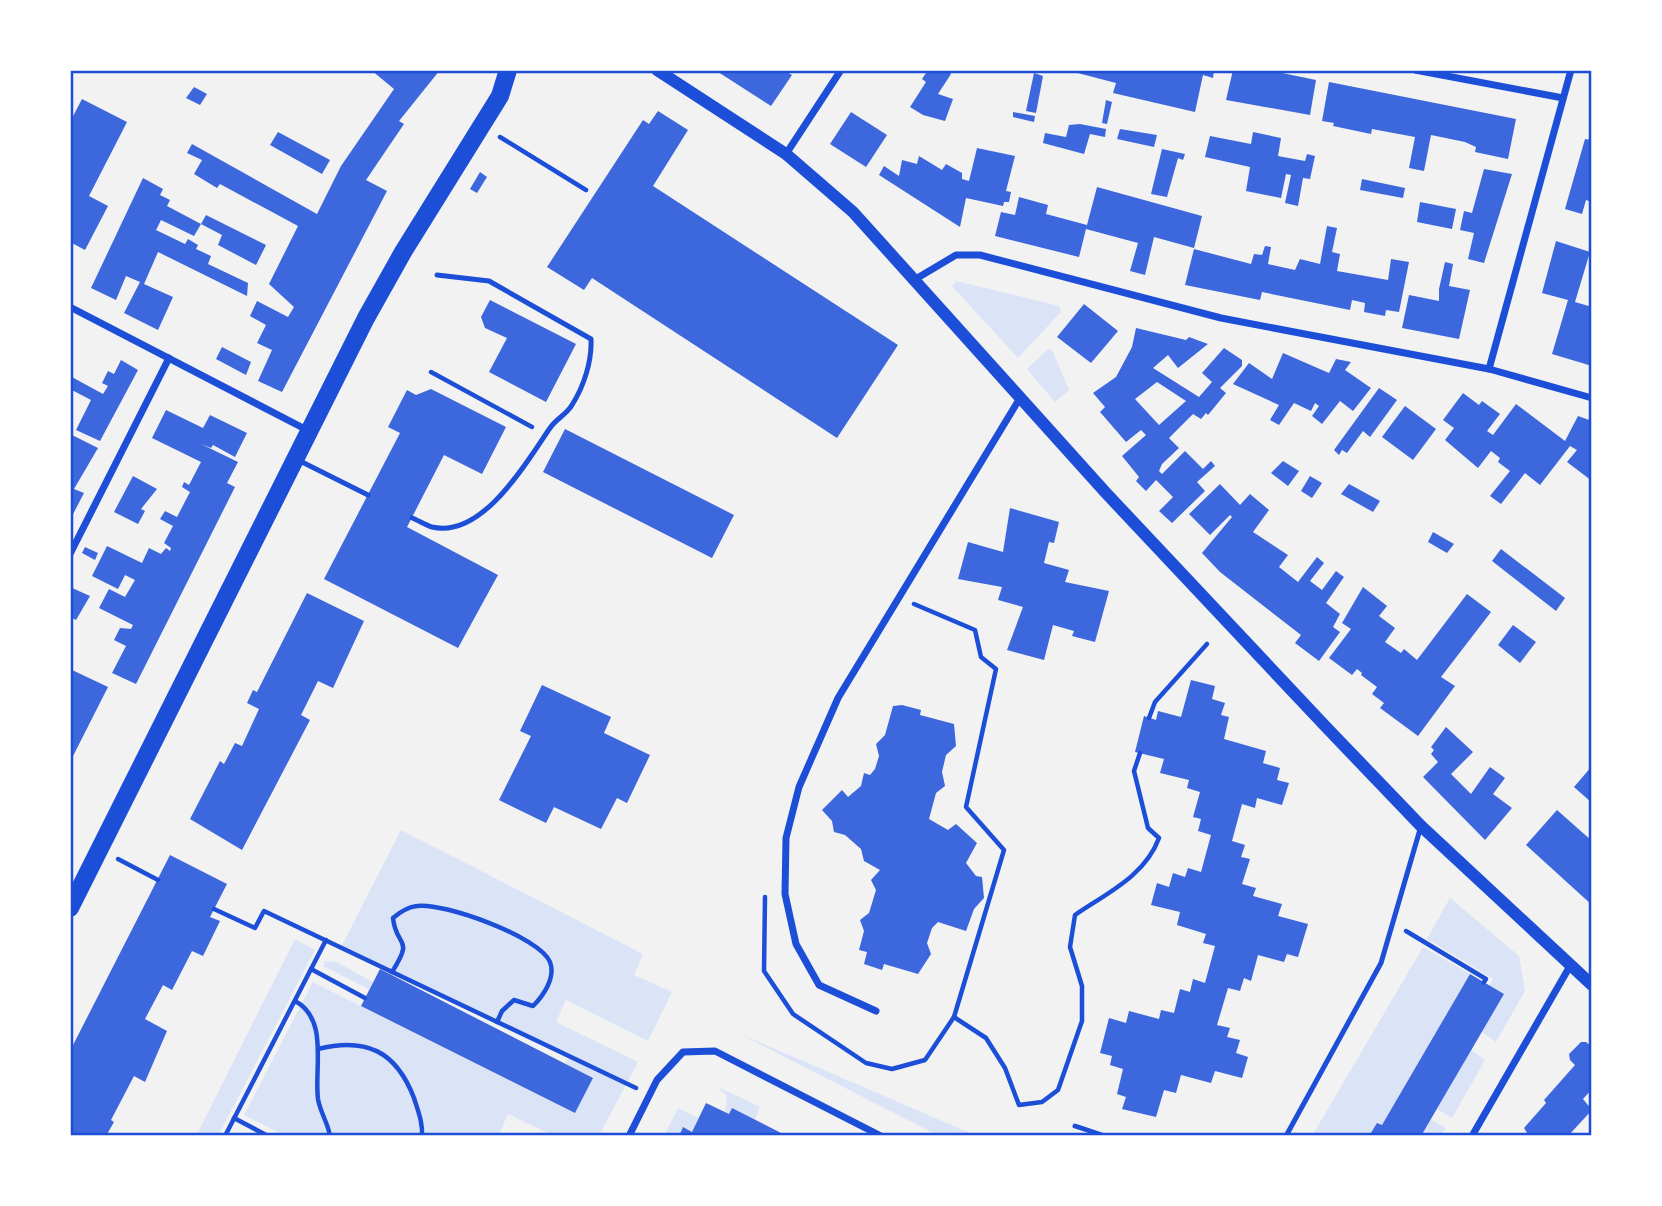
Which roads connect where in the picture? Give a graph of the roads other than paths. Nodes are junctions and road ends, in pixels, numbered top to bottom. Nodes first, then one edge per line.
1 (508, 70) edge
2 (657, 70) edge
3 (841, 70) edge
4 (1415, 70) edge
5 (1571, 70) edge
6 (1563, 98) junction
7 (786, 154) junction
8 (437, 275) dead end
9 (914, 281) junction
10 (70, 307) edge
11 (169, 358) junction
12 (1489, 369) junction
13 (1020, 398) junction
14 (1592, 398) edge
15 (309, 431) junction
16 (295, 459) junction
17 (368, 495) dead end
18 (412, 518) dead end
19 (70, 554) edge
20 (1421, 826) junction
21 (70, 908) edge
22 (1570, 966) junction
23 (1592, 985) edge
24 (876, 1011) dead end
25 (1075, 1126) dead end
26 (629, 1136) edge
27 (881, 1136) edge
28 (1105, 1136) edge
29 (1286, 1136) edge
30 (1472, 1136) edge

1 - 15 main road
2 - 7 street
3 - 7 street
4 - 6 street
5 - 6 street
6 - 12 street
7 - 9 street
8 - 18 lane
9 - 12 street
9 - 13 street
10 - 11 street
11 - 15 street
11 - 19 street
12 - 14 street
13 - 20 street
13 - 24 street
15 - 16 main road
16 - 17 lane
16 - 21 main road
20 - 22 street
20 - 29 lane
22 - 23 street
22 - 30 street
25 - 28 lane
26 - 27 street

